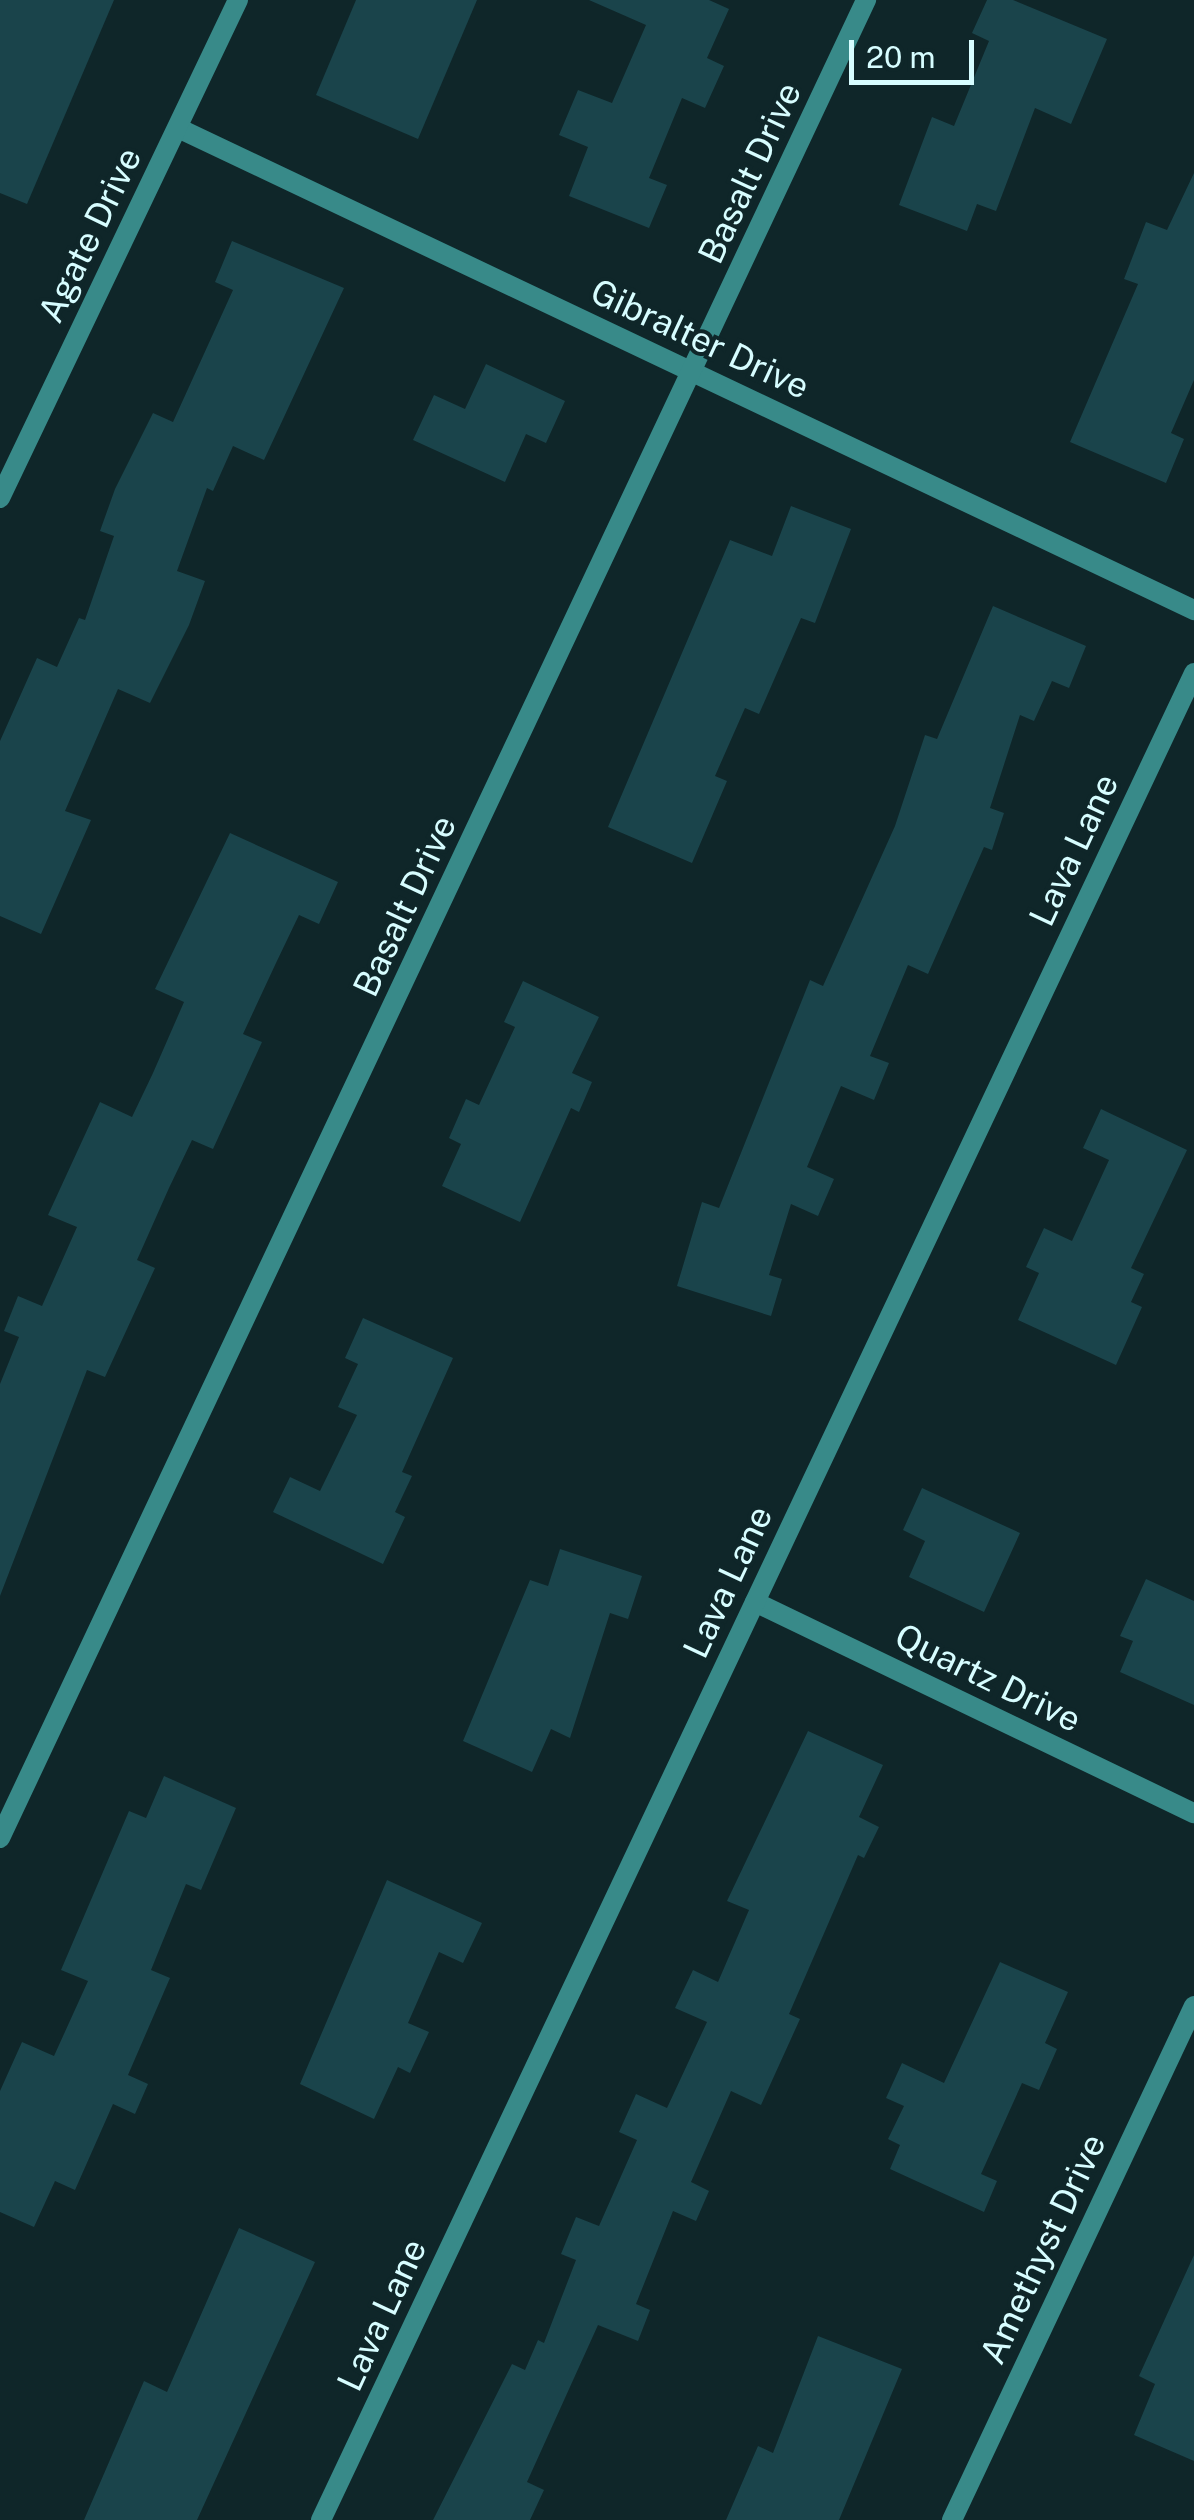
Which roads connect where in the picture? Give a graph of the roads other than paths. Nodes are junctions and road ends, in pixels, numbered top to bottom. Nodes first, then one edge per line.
1 (238, 0) edge
2 (866, 0) edge
3 (178, 128) junction
4 (693, 372) junction
5 (0, 498) edge
6 (1194, 610) edge
7 (1194, 672) edge
8 (755, 1602) junction
9 (1194, 1813) edge
10 (0, 1838) edge
11 (1194, 2006) edge
12 (321, 2520) edge
13 (952, 2520) edge

1 - 3 street, Agate Drive
2 - 4 street, Basalt Drive
3 - 4 street, Gibralter Drive
3 - 5 street, Agate Drive
4 - 6 street, Gibralter Drive
4 - 10 street, Basalt Drive
7 - 8 street, Lava Lane
8 - 9 street, Quartz Drive
8 - 12 street, Lava Lane
11 - 13 street, Amethyst Drive

